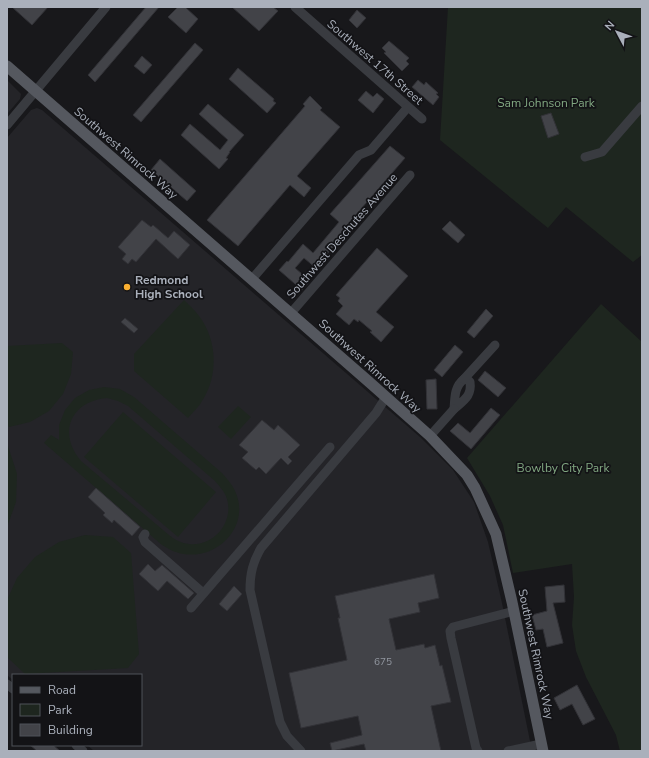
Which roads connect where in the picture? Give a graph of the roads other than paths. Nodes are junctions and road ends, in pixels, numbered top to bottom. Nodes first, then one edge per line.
1 (106, 7) edge
2 (295, 7) edge
3 (7, 66) edge
4 (35, 91) junction
5 (642, 106) edge
6 (408, 107) junction
7 (422, 119) dead end
8 (7, 125) edge
9 (585, 157) dead end
10 (410, 175) dead end
11 (252, 279) junction
12 (291, 313) junction
13 (495, 345) dead end
14 (386, 397) junction
15 (430, 436) junction
16 (330, 447) dead end
17 (145, 534) dead end
18 (203, 593) junction
19 (191, 608) dead end
20 (514, 611) junction
21 (542, 748) edge
22 (301, 751) edge
23 (478, 751) edge
24 (508, 751) edge

1 - 4 street
2 - 6 street, Southwest 17th Street
3 - 4 main road, Southwest Rimrock Way
4 - 8 street
4 - 11 main road, Southwest Rimrock Way
5 - 9 street
6 - 7 street, Southwest 17th Street
6 - 11 street
10 - 12 street, Southwest Deschutes Avenue
11 - 12 main road, Southwest Rimrock Way
12 - 14 main road, Southwest Rimrock Way
13 - 15 street
14 - 15 main road, Southwest Rimrock Way
14 - 22 street
15 - 20 main road, Southwest Rimrock Way
16 - 18 street
17 - 18 street
18 - 19 street
20 - 21 main road, Southwest Rimrock Way
20 - 23 street
21 - 24 street

